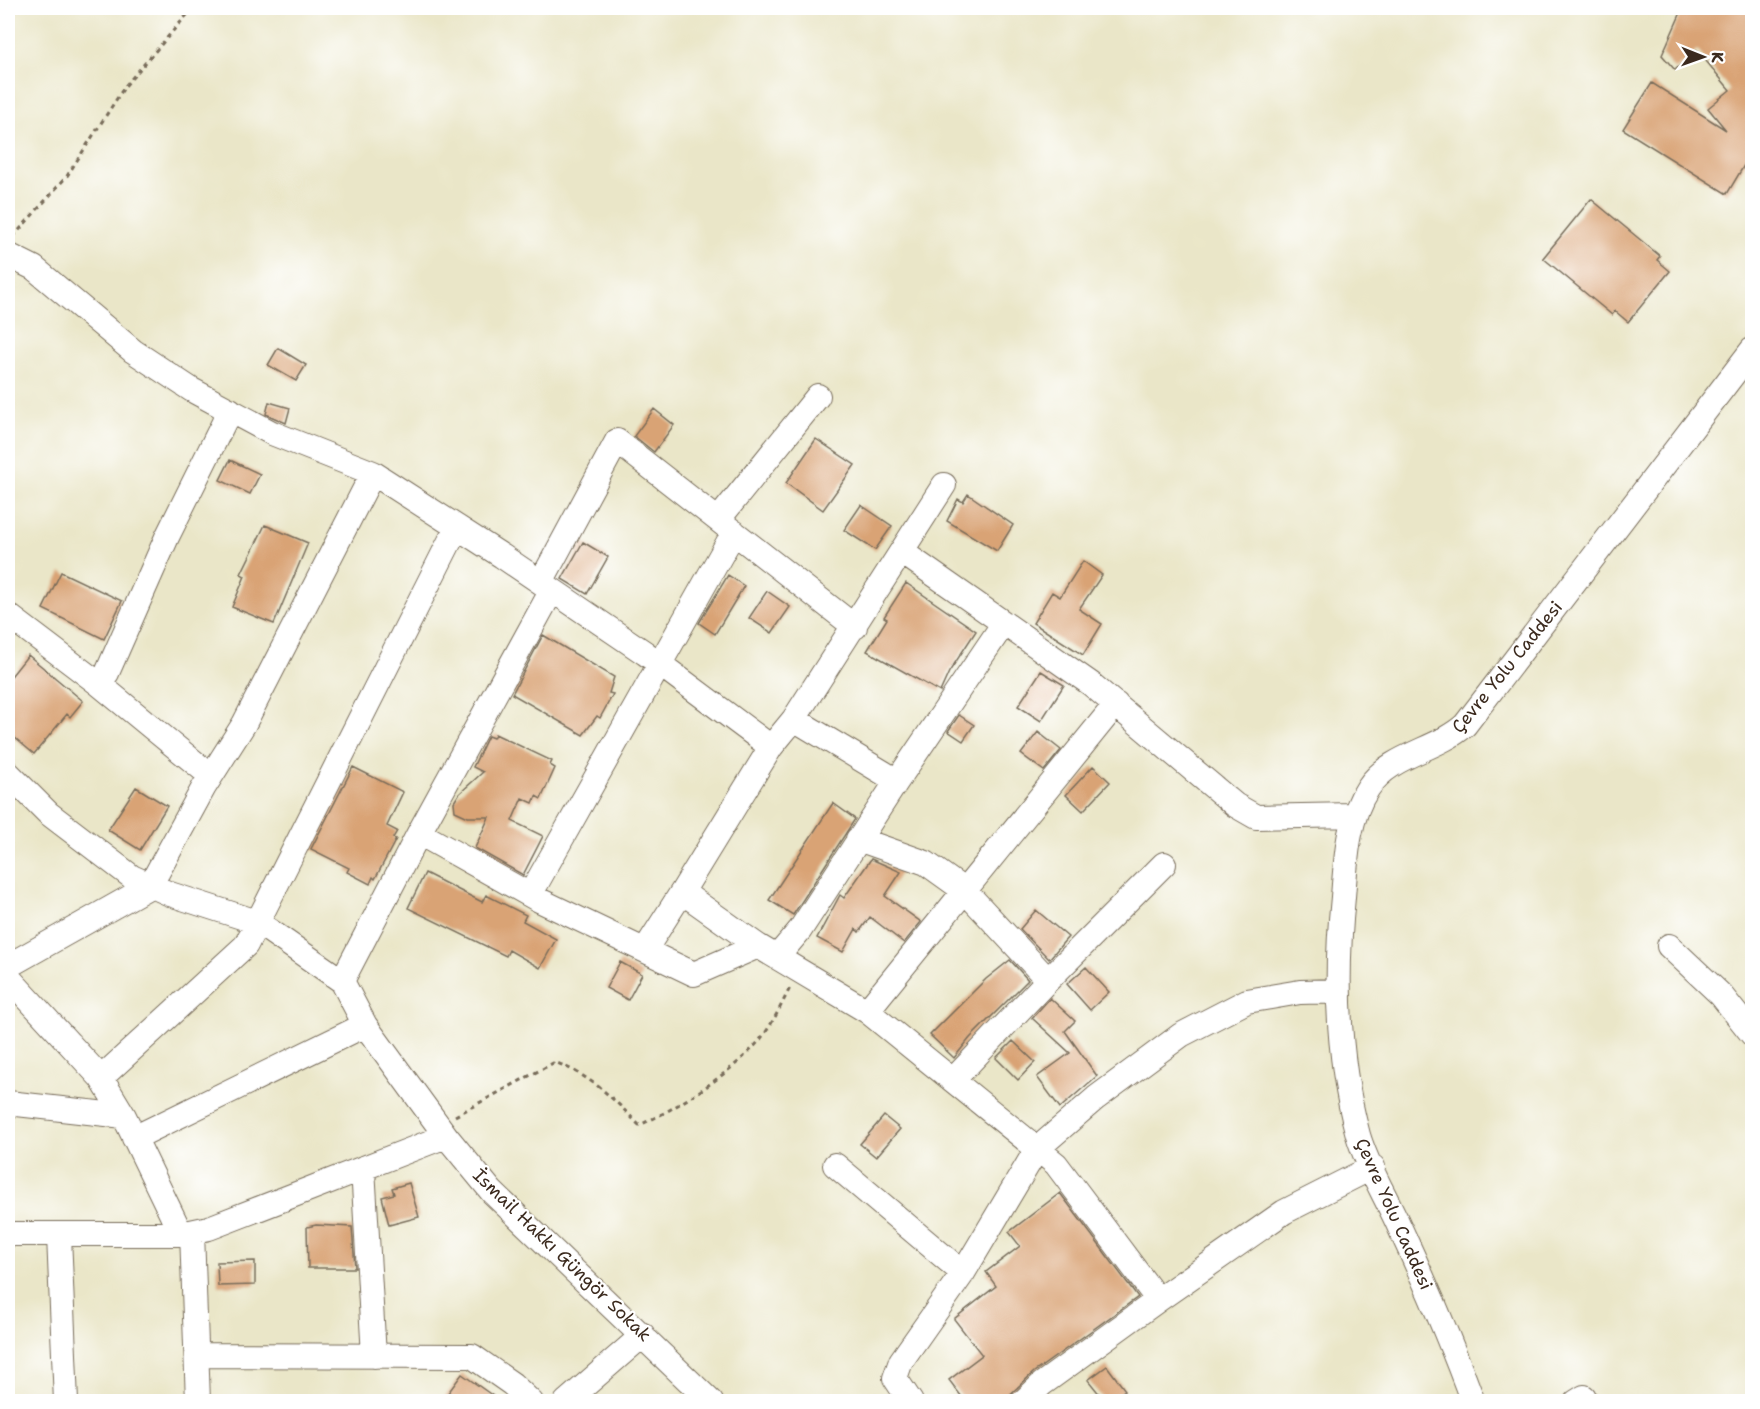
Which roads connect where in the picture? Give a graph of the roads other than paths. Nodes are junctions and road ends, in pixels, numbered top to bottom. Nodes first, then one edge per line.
1 (8, 255) edge
2 (1752, 350) edge
3 (818, 396) dead end
4 (230, 410) junction
5 (373, 473) junction
6 (944, 485) dead end
7 (726, 526) junction
8 (457, 527) junction
9 (902, 552) junction
10 (547, 586) junction
11 (8, 615) edge
12 (1004, 623) junction
13 (855, 627) junction
14 (660, 664) junction
15 (99, 684) junction
16 (1116, 704) junction
17 (794, 719) junction
18 (771, 747) junction
19 (8, 773) edge
20 (211, 776) junction
21 (897, 781) junction
22 (1354, 815) junction
23 (419, 833) junction
24 (858, 839) junction
25 (1164, 864) dead end
26 (150, 886) junction
27 (965, 891) junction
28 (682, 892) junction
29 (530, 895) junction
30 (257, 922) junction
31 (1669, 946) dead end
32 (645, 950) junction
33 (767, 952) junction
34 (8, 976) edge
35 (1048, 980) junction
36 (342, 981) junction
37 (1338, 991) junction
38 (867, 1011) junction
39 (365, 1025) junction
40 (1752, 1035) edge
41 (101, 1078) junction
42 (953, 1080) junction
43 (8, 1103) edge
44 (124, 1116) junction
45 (442, 1130) junction
46 (134, 1138) junction
47 (1037, 1149) junction
48 (836, 1166) dead end
49 (1373, 1167) junction
50 (363, 1168) junction
51 (187, 1233) junction
52 (8, 1234) edge
53 (59, 1236) junction
54 (963, 1273) junction
55 (1158, 1300) junction
56 (643, 1335) junction
57 (197, 1355) junction
58 (374, 1356) junction
59 (66, 1401) edge
60 (198, 1401) edge
61 (531, 1401) edge
62 (566, 1401) edge
63 (711, 1401) edge
64 (911, 1401) edge
65 (1023, 1401) edge
66 (1473, 1401) edge

1 - 4 street
2 - 22 street, Çevre Yolu Caddesi
3 - 7 street
4 - 5 street
4 - 15 street
5 - 8 street
5 - 20 street
6 - 9 street
7 - 10 street
7 - 13 street
7 - 14 street
8 - 10 street
8 - 30 street
9 - 12 street
9 - 13 street
10 - 14 street
10 - 23 street
11 - 15 street
12 - 16 street
12 - 21 street
13 - 17 street
14 - 18 street
14 - 29 street
15 - 20 street
16 - 22 street
16 - 27 street
17 - 18 street
17 - 21 street
18 - 28 street
19 - 26 street
20 - 26 street
21 - 24 street
22 - 37 street, Çevre Yolu Caddesi
23 - 29 street
23 - 36 street
24 - 27 street
24 - 33 street
25 - 35 street
26 - 30 street
26 - 34 street
27 - 35 street
27 - 38 street
28 - 32 street
28 - 33 street
29 - 32 street
30 - 36 street
30 - 41 street
31 - 40 street
32 - 33 street
33 - 38 street
34 - 41 street
35 - 42 street
36 - 39 street, İsmail Hakkı Güngör Sokak
37 - 47 street
37 - 49 street, Çevre Yolu Caddesi
38 - 42 street
39 - 45 street, İsmail Hakkı Güngör Sokak
39 - 46 street
41 - 44 street
42 - 47 street
43 - 44 street
44 - 46 street
45 - 50 street
45 - 56 street, İsmail Hakkı Güngör Sokak
46 - 51 street
47 - 54 street
47 - 55 street
48 - 54 street
49 - 55 street
49 - 66 street, Çevre Yolu Caddesi
50 - 51 street
50 - 58 street
51 - 53 street
51 - 57 street
52 - 53 street
53 - 59 street
54 - 64 street
55 - 65 street
56 - 62 street
56 - 63 street, İsmail Hakkı Güngör Sokak
57 - 58 street
57 - 60 street
58 - 61 street

